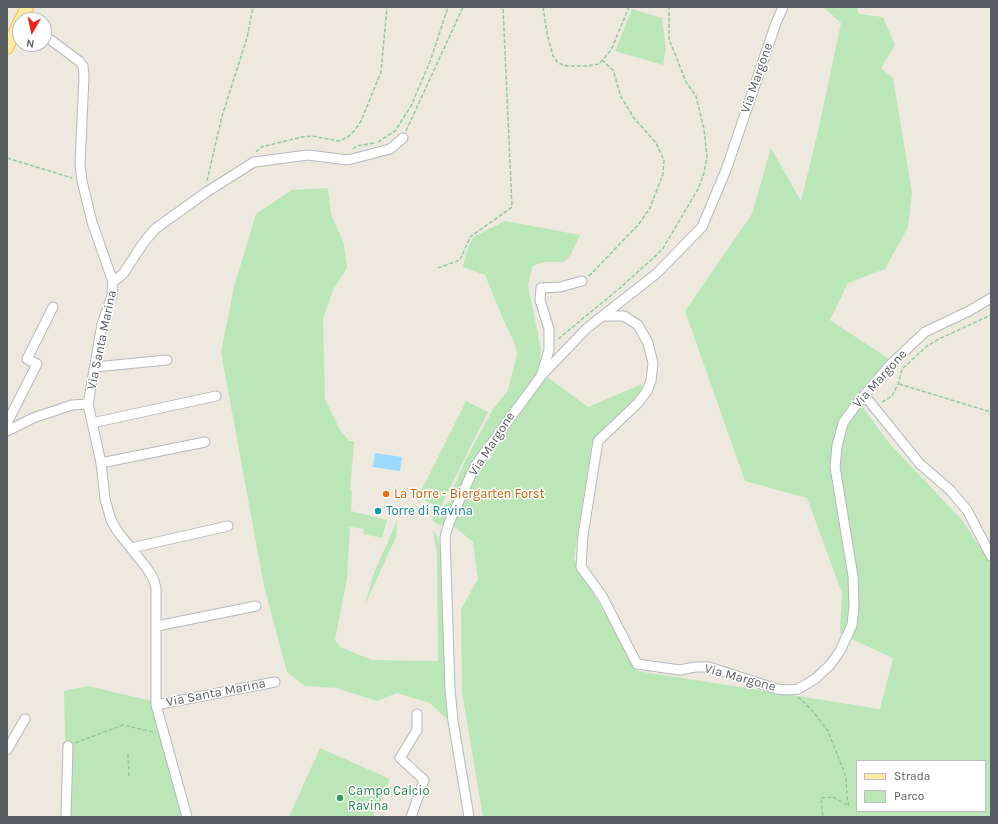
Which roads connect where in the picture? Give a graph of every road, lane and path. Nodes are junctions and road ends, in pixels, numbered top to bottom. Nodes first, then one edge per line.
1 (253, 7) edge
2 (387, 7) edge
3 (448, 7) edge
4 (463, 7) edge
5 (503, 7) edge
6 (543, 7) edge
7 (629, 7) edge
8 (669, 7) edge
9 (783, 7) edge
10 (12, 38) edge
11 (52, 42) edge
12 (7, 48) edge
13 (602, 60) junction
14 (402, 138) joint
15 (348, 153) dead end
16 (7, 158) edge
17 (247, 166) junction
18 (82, 181) junction
19 (205, 193) junction
20 (438, 268) dead end
21 (582, 281) joint
22 (113, 282) junction
23 (991, 298) edge
24 (53, 308) dead end
25 (991, 315) edge
26 (603, 316) junction
27 (549, 350) junction
28 (167, 360) dead end
29 (95, 367) junction
30 (541, 376) junction
31 (898, 384) junction
32 (864, 395) junction
33 (216, 396) dead end
34 (88, 404) junction
35 (873, 406) junction
36 (991, 412) edge
37 (7, 423) edge
38 (92, 423) junction
39 (7, 431) edge
40 (205, 442) dead end
41 (100, 463) junction
42 (228, 526) dead end
43 (131, 548) junction
44 (991, 556) edge
45 (256, 606) dead end
46 (157, 626) junction
47 (275, 682) dead end
48 (798, 689) junction
49 (156, 705) junction
50 (417, 714) dead end
51 (25, 719) dead end
52 (156, 733) dead end
53 (68, 746) joint
54 (7, 750) edge
55 (128, 754) dead end
56 (129, 778) dead end
57 (66, 817) edge
58 (187, 817) edge
59 (411, 817) edge
60 (469, 817) edge
61 (823, 817) edge

1 - 19 path
2 - 17 path
3 - 15 path
4 - 14 path
5 - 20 path
6 - 13 path
7 - 13 path
8 - 27 path
9 - 26 street, Via Margone
10 - 12 main road
11 - 18 street, Via Santa Marina
13 - 21 path
14 - 17 street
16 - 18 path
17 - 19 street
18 - 22 street, Via Santa Marina
19 - 22 street
21 - 27 street
22 - 29 street, Via Santa Marina
23 - 32 street, Via Margone
24 - 37 street
25 - 31 path
26 - 30 street, Via Margone
26 - 48 street, Via Margone
27 - 30 street
28 - 29 street
29 - 34 street, Via Santa Marina
30 - 60 street, Via Margone
31 - 35 path
31 - 36 path
32 - 35 street
32 - 48 street, Via Margone
33 - 38 street
34 - 38 street, Via Santa Marina
34 - 39 street, Via Santa Marina
35 - 44 street
38 - 41 street, Via Santa Marina
40 - 41 street
41 - 43 street, Via Santa Marina
42 - 43 street
43 - 46 street, Via Santa Marina
45 - 46 street
46 - 49 street, Via Santa Marina
47 - 49 street, Via Santa Marina
48 - 61 path
49 - 58 street, Via Santa Marina
50 - 59 street
51 - 54 street
52 - 53 path
53 - 57 street
55 - 56 path

